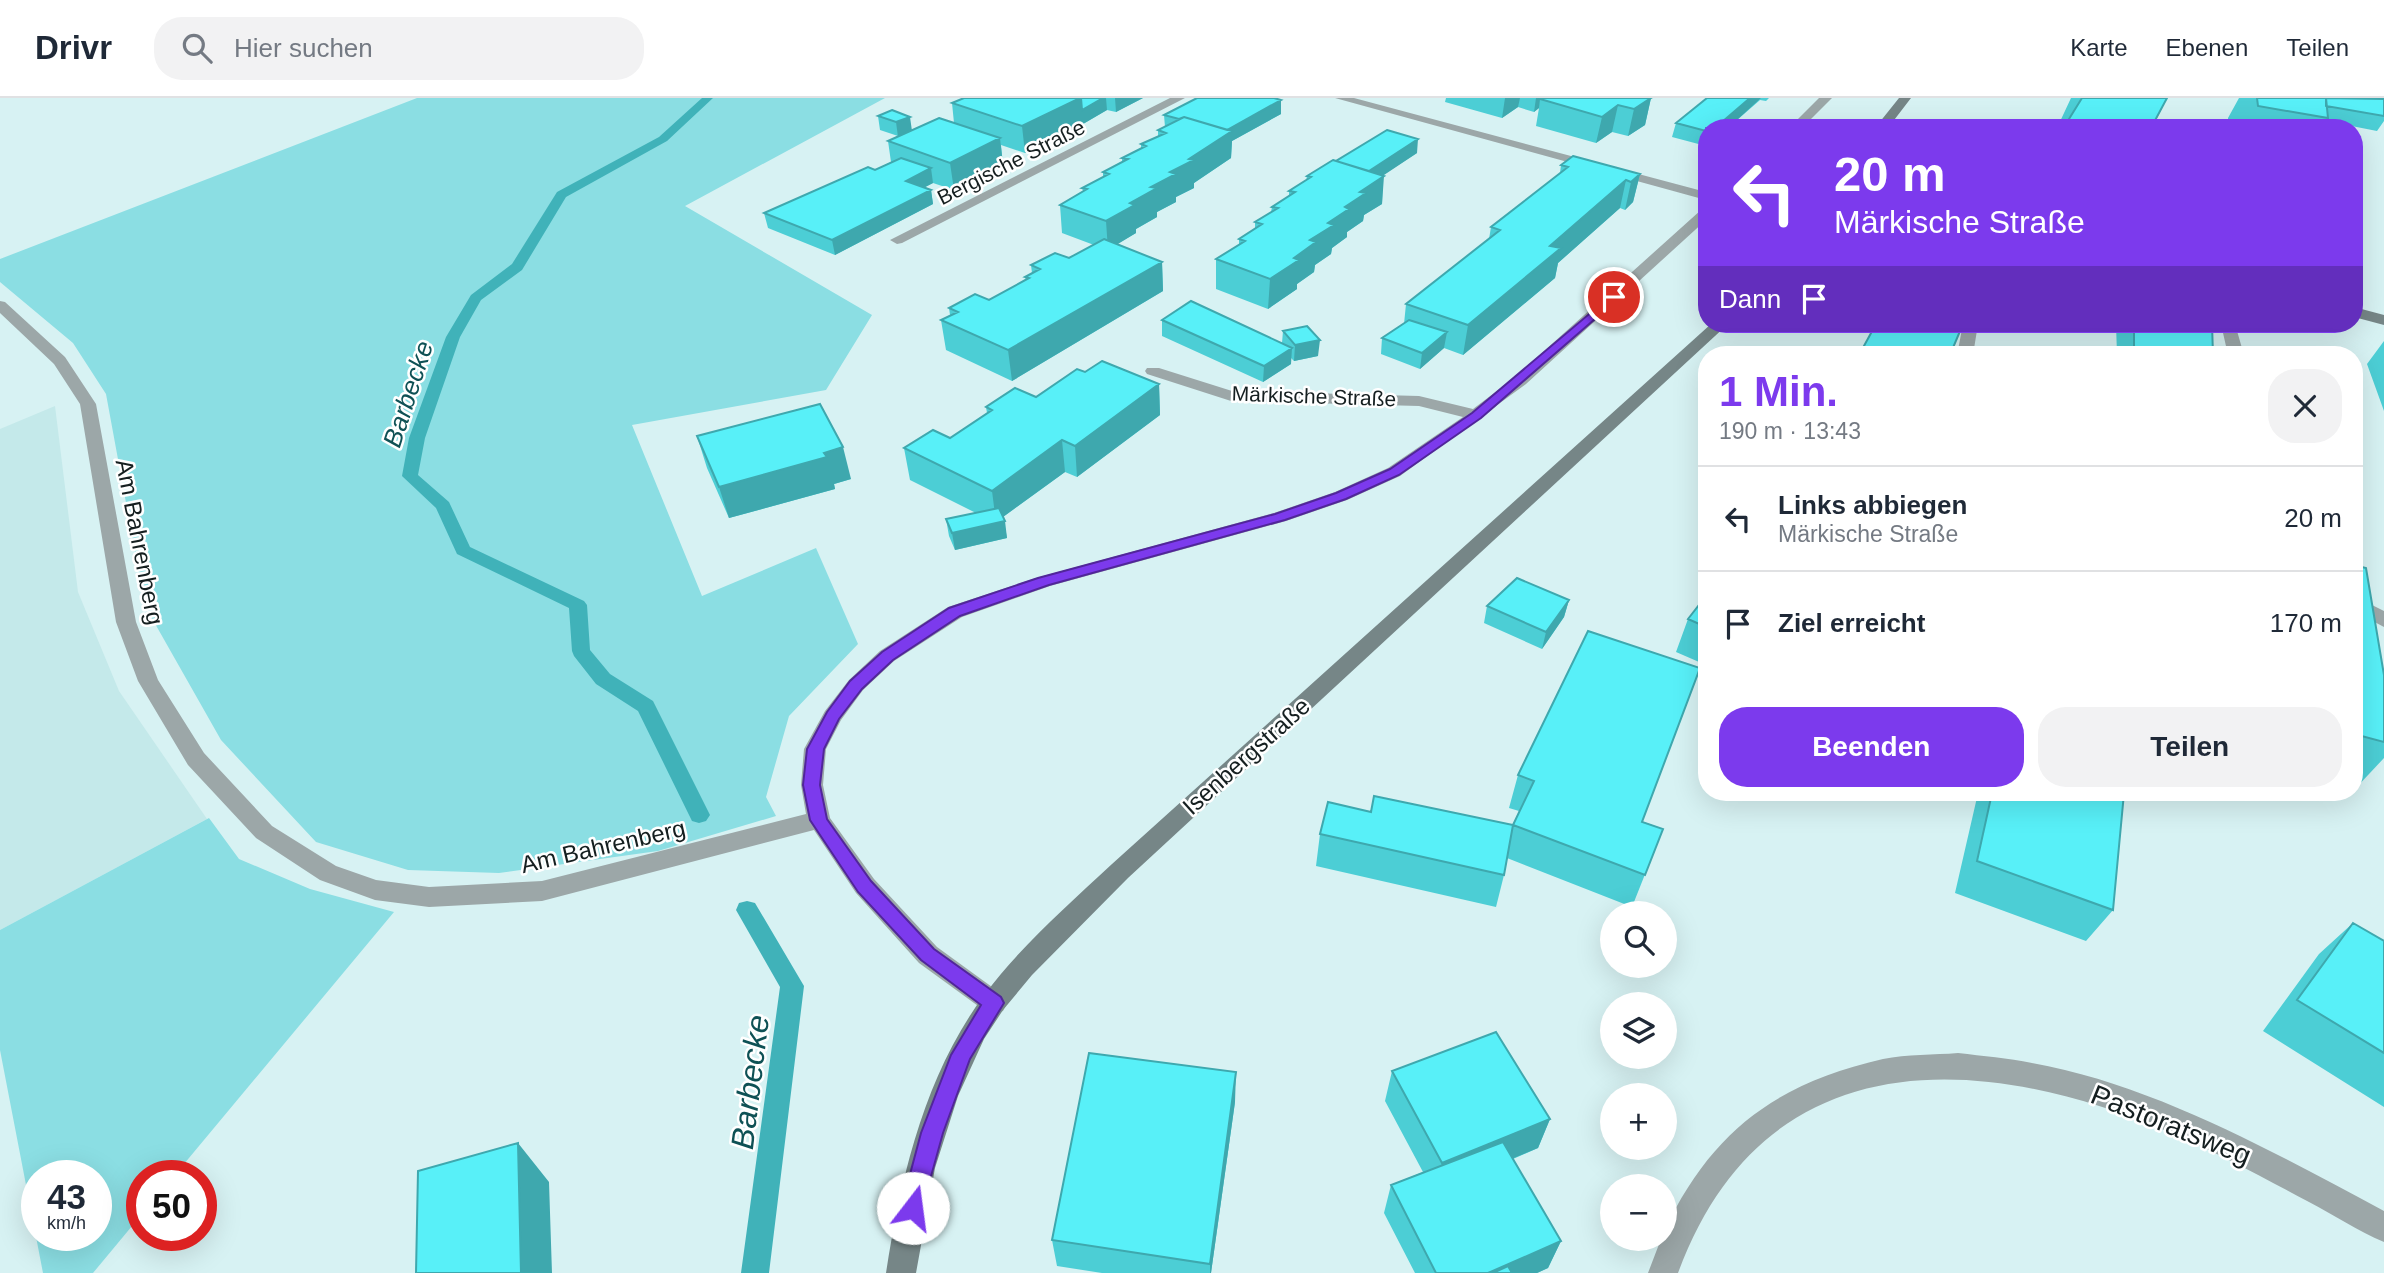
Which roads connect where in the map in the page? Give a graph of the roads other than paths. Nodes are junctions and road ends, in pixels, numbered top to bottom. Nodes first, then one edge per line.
1 (1180, 98) edge
2 (1341, 98) edge
3 (1826, 98) edge
4 (1905, 98) edge
5 (1804, 119) edge
6 (1888, 119) edge
7 (1698, 194) edge
8 (1698, 221) edge
9 (897, 240) dead end
10 (0, 305) edge
11 (2363, 314) edge
12 (2384, 320) edge
13 (1710, 333) edge
14 (1153, 370) dead end
15 (1476, 415) junction
16 (2363, 607) edge
17 (2384, 620) edge
18 (819, 820) junction
19 (994, 1003) junction
20 (2384, 1227) edge
21 (901, 1273) edge
22 (1663, 1273) edge

1 - 9 street, Bergische Straße
2 - 7 street
3 - 5 street
4 - 6 main road
8 - 15 street
10 - 18 street, Am Bahrenberg
11 - 12 main road
13 - 19 main road, Isenbergstraße
14 - 15 street, Märkische Straße
15 - 18 street
16 - 17 street
18 - 19 street
19 - 21 main road, Isenbergstraße
20 - 22 street, Pastoratsweg

